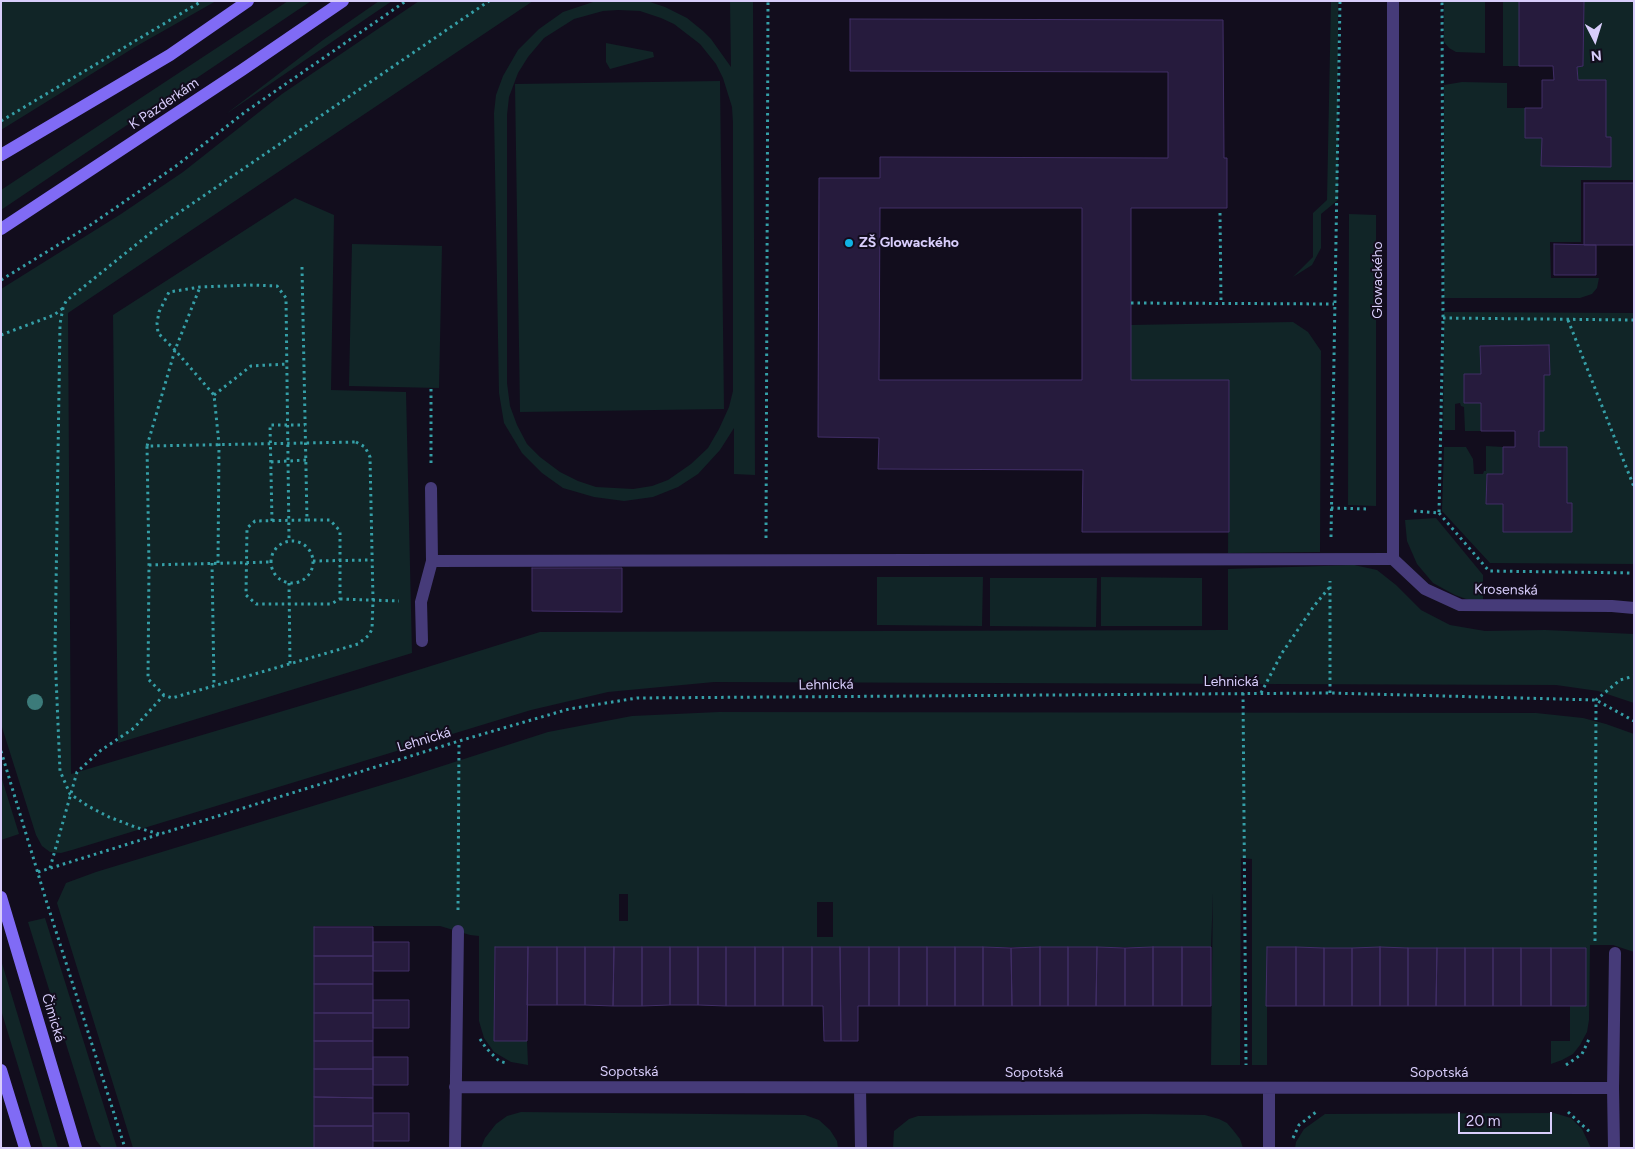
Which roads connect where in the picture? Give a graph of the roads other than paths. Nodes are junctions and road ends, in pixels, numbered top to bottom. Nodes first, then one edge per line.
1 (248, 1) edge
2 (343, 1) edge
3 (1393, 1) edge
4 (1, 155) edge
5 (1, 229) edge
6 (431, 488) road end
7 (1393, 559) junction
8 (432, 561) junction
9 (1634, 608) edge
10 (422, 640) dead end
11 (1, 897) edge
12 (458, 931) road end
13 (1615, 953) road end
14 (1, 1070) edge
15 (455, 1087) junction
16 (860, 1088) junction
17 (1269, 1088) junction
18 (1613, 1088) junction
19 (25, 1148) edge
20 (76, 1148) edge
21 (455, 1148) edge
22 (861, 1148) edge
23 (1269, 1148) edge
24 (1614, 1148) edge

1 - 4 main road
2 - 5 main road, K Pazderkám
3 - 7 street, Glowackého
6 - 8 street
7 - 8 street
7 - 9 street, Krosenská
8 - 10 street
11 - 20 main road, Čimická
12 - 15 street
13 - 18 street
14 - 19 main road
15 - 16 street, Sopotská
15 - 21 street
16 - 17 street, Sopotská
16 - 22 street
17 - 18 street, Sopotská
17 - 23 street
18 - 24 street

